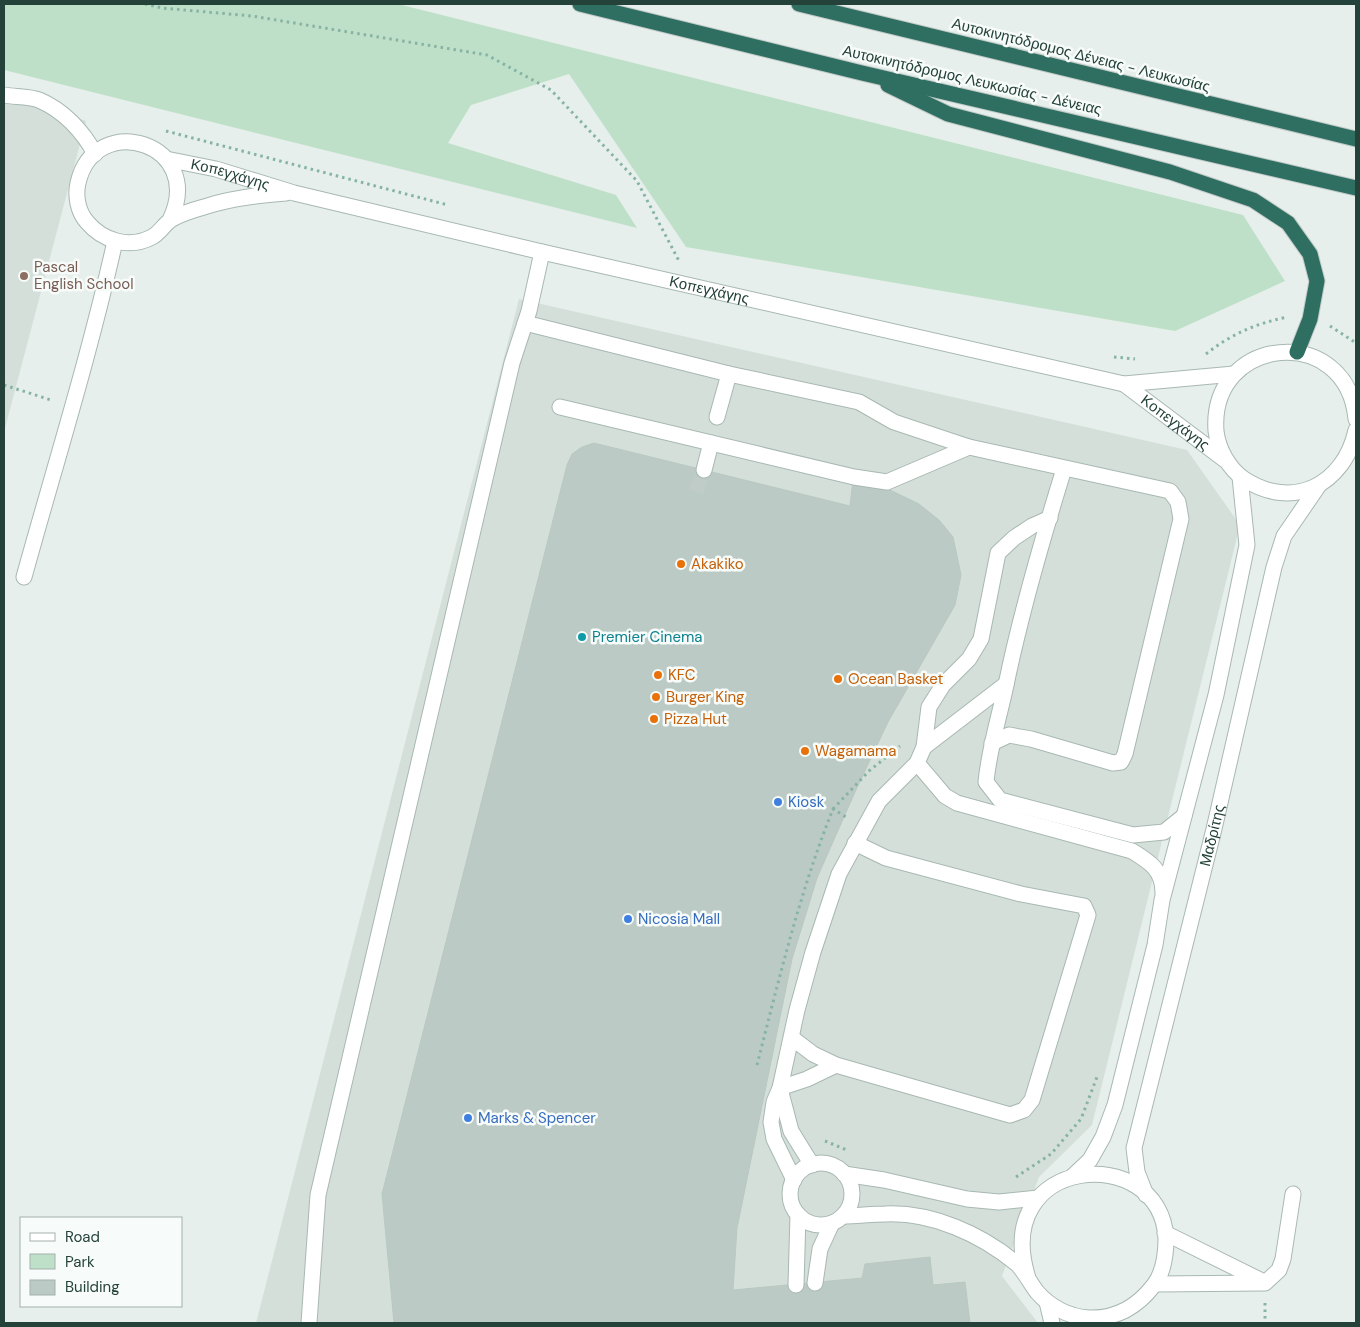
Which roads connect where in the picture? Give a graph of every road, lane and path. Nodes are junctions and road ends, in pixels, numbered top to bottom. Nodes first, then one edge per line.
1 (145, 4) edge
2 (580, 4) edge
3 (798, 4) edge
4 (862, 73) junction
5 (4, 95) edge
6 (160, 129) dead end
7 (1356, 139) edge
8 (95, 154) junction
9 (166, 159) junction
10 (1356, 188) edge
11 (294, 193) junction
12 (454, 206) dead end
13 (170, 220) junction
14 (115, 241) junction
15 (542, 252) junction
16 (669, 257) dead end
17 (678, 260) junction
18 (687, 262) dead end
19 (695, 285) junction
20 (1293, 316) dead end
21 (525, 324) junction
22 (1297, 352) junction
23 (1107, 356) dead end
24 (1200, 359) dead end
25 (1144, 360) dead end
26 (729, 374) junction
27 (1234, 374) junction
28 (1124, 384) junction
29 (4, 385) edge
30 (71, 407) junction
31 (560, 407) dead end
32 (717, 417) dead end
33 (1356, 419) edge
34 (1356, 430) edge
35 (710, 443) junction
36 (969, 447) junction
37 (1226, 461) junction
38 (1356, 467) edge
39 (1064, 469) junction
40 (704, 470) tunnel mouth
41 (1240, 477) junction
42 (1322, 483) junction
43 (1050, 518) junction
44 (24, 577) dead end
45 (1006, 684) junction
46 (992, 743) junction
47 (903, 744) dead end
48 (924, 747) junction
49 (917, 764) junction
50 (833, 809) dead end
51 (1184, 816) junction
52 (855, 843) junction
53 (1162, 900) junction
54 (792, 1038) junction
55 (836, 1065) junction
56 (780, 1088) junction
57 (812, 1165) junction
58 (844, 1174) junction
59 (1072, 1176) junction
60 (794, 1180) junction
61 (1292, 1194) dead end
62 (1146, 1195) junction
63 (1038, 1198) junction
64 (798, 1215) junction
65 (837, 1220) junction
66 (1165, 1233) junction
67 (1028, 1278) junction
68 (1265, 1282) junction
69 (815, 1283) dead end
70 (1156, 1284) junction
71 (796, 1285) dead end
72 (1047, 1302) junction
73 (1116, 1318) edge
74 (309, 1323) edge
75 (1052, 1323) edge

1 - 17 path
2 - 4 highway, Αυτοκινητόδρομος Λευκωσίας - Δένειας
3 - 7 highway, Αυτοκινητόδρομος Δένειας - Λευκωσίας
4 - 10 highway, Αυτοκινητόδρομος Λευκωσίας - Δένειας
4 - 22 highway
5 - 8 street
6 - 12 path
8 - 9 street
8 - 14 street
9 - 11 street, Κοπεγχάγης
9 - 13 street
11 - 13 street, Κοπεγχάγης
11 - 15 street, Κοπεγχάγης
13 - 14 street
14 - 30 street
15 - 19 street, Κοπεγχάγης
15 - 21 street
16 - 17 path
17 - 18 path
17 - 19 path
19 - 28 street, Κοπεγχάγης
20 - 24 path
21 - 26 street
21 - 74 street
22 - 27 street
22 - 33 street
23 - 25 path
26 - 32 street
26 - 36 street
27 - 28 street, Κοπεγχάγης
27 - 37 street
28 - 37 street, Κοπεγχάγης
29 - 30 path
30 - 44 street
31 - 35 street
34 - 42 street
35 - 36 street
35 - 40 street
36 - 39 street
37 - 41 street
38 - 42 street
39 - 43 street
39 - 46 street
41 - 42 street
41 - 51 street, Μαδρίτης
42 - 62 street, Μαδρίτης
43 - 45 street
43 - 48 street
45 - 46 street
45 - 48 street
46 - 51 street
47 - 50 path
48 - 49 street
49 - 52 street
49 - 53 street
51 - 53 street, Μαδρίτης
52 - 54 street
52 - 55 street
53 - 59 street, Μαδρίτης
54 - 55 street
54 - 56 street
55 - 56 street
56 - 57 street
56 - 60 street
57 - 58 street
57 - 60 street
58 - 63 street
58 - 65 street
59 - 62 street
59 - 63 street
60 - 64 street
61 - 68 street
62 - 66 street
63 - 67 street
64 - 65 street
64 - 71 street
65 - 67 street
65 - 69 street
66 - 68 street
66 - 70 street
67 - 72 street
68 - 70 street
70 - 73 street
72 - 73 street
72 - 75 street

